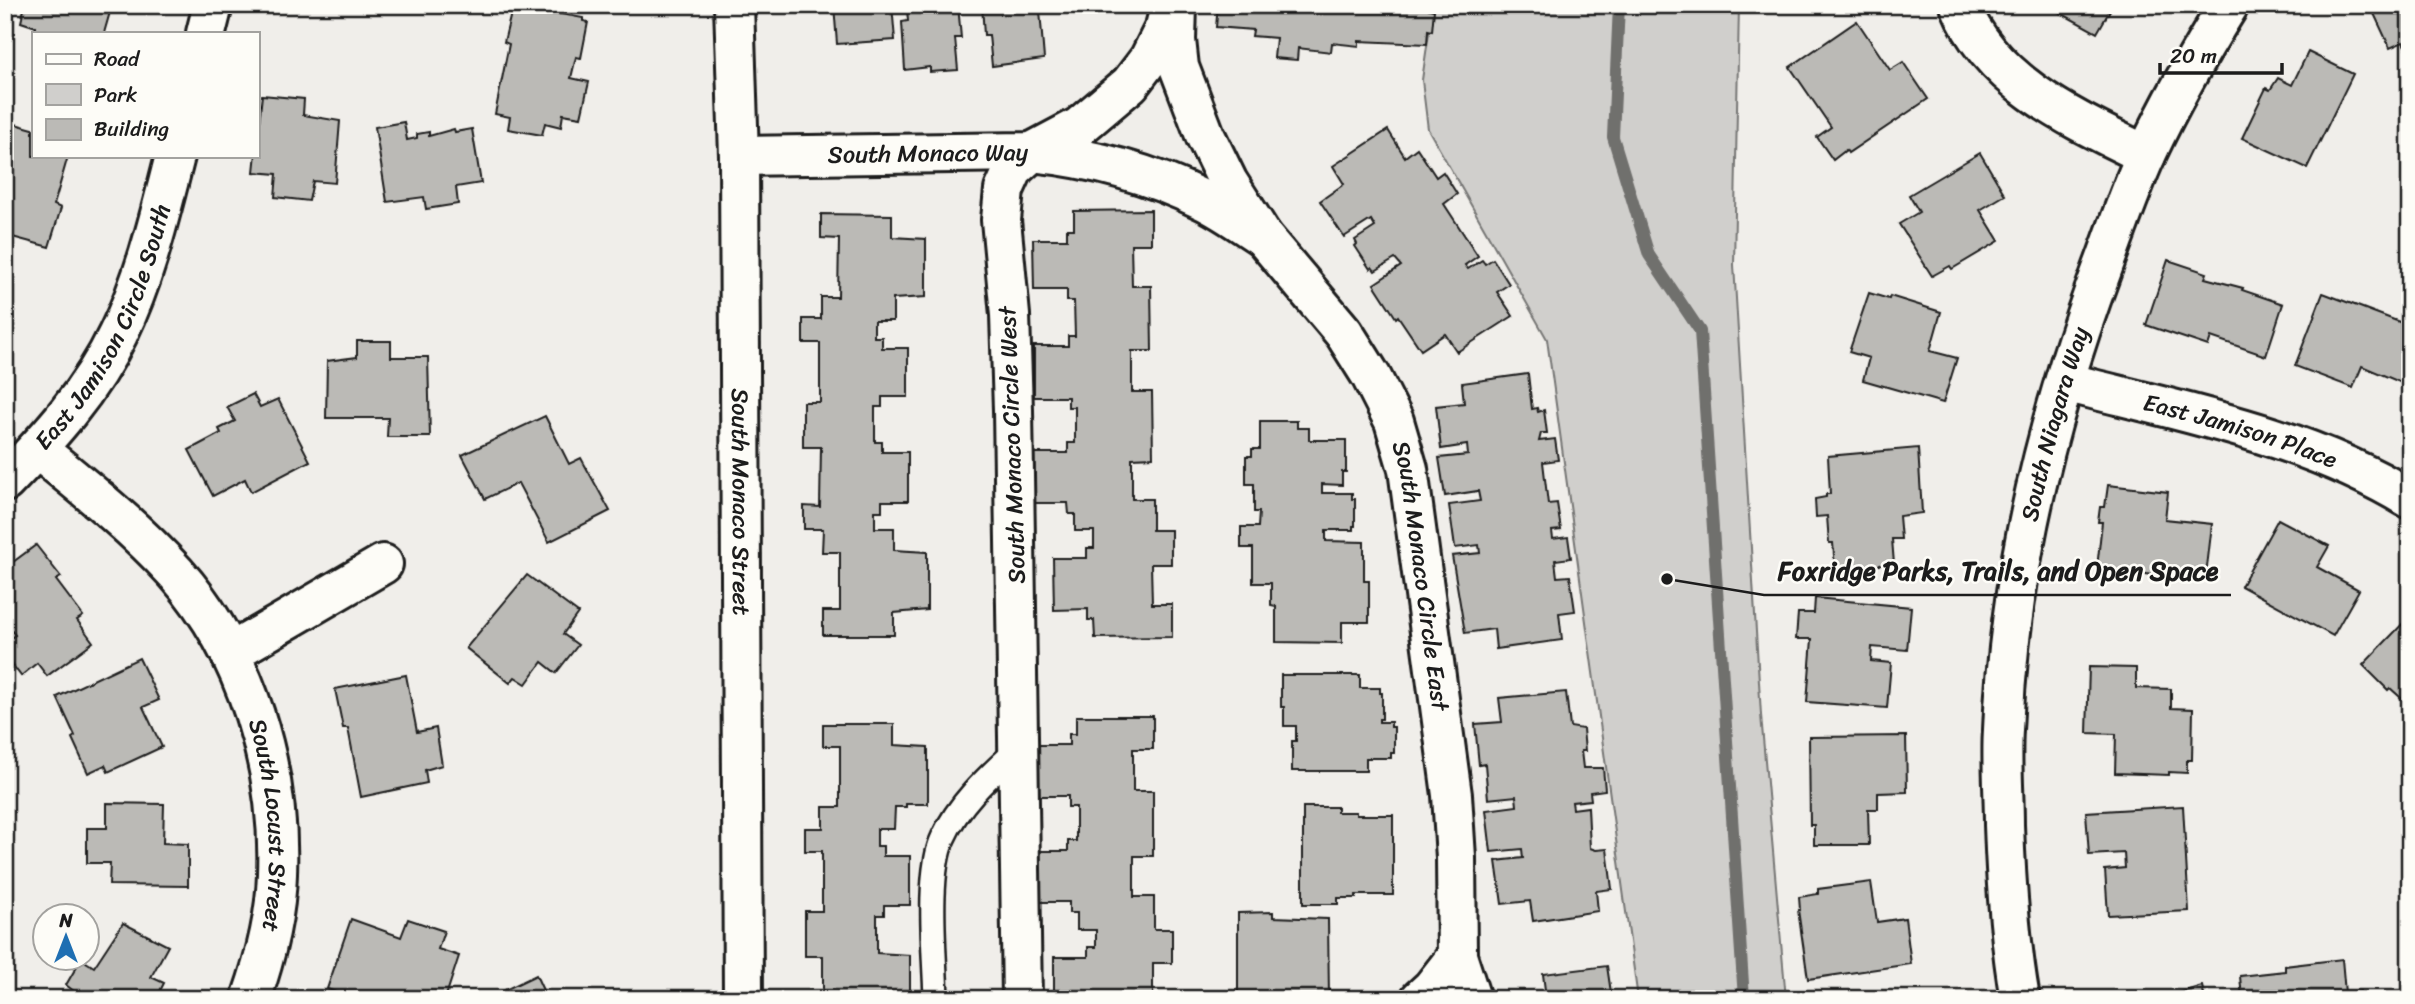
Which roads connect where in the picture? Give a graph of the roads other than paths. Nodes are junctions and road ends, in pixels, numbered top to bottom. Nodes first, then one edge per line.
1 (213, 5) edge
2 (734, 5) edge
3 (1171, 5) edge
4 (1177, 5) edge
5 (1960, 5) edge
6 (2229, 5) edge
7 (205, 32) edge
8 (1032, 152) junction
9 (2146, 155) junction
10 (739, 156) junction
11 (174, 158) edge
12 (1263, 237) junction
13 (2064, 382) junction
14 (37, 449) junction
15 (5, 482) edge
16 (2410, 499) edge
17 (383, 565) dead end
18 (230, 653) junction
19 (1019, 748) junction
20 (1457, 956) junction
21 (251, 999) edge
22 (743, 999) edge
23 (936, 999) edge
24 (1022, 999) edge
25 (1420, 999) edge
26 (1471, 999) edge
27 (2020, 999) edge

1 - 7 street
2 - 10 street, South Monaco Street
3 - 8 street, South Monaco Way
4 - 12 street
5 - 9 street
6 - 9 street, South Niagara Way
8 - 10 street, South Monaco Way
8 - 12 street
8 - 19 street, South Monaco Circle West
9 - 13 street, South Niagara Way
10 - 22 street, South Monaco Street
11 - 14 street, East Jamison Circle South
12 - 20 street, South Monaco Circle East
13 - 16 street, East Jamison Place
13 - 27 street, South Niagara Way
14 - 15 street, East Jamison Circle South
14 - 18 street, South Locust Street
17 - 18 street
18 - 21 street, South Locust Street
19 - 23 lane
19 - 24 street, South Monaco Circle West
20 - 25 street
20 - 26 street, South Monaco Circle East

